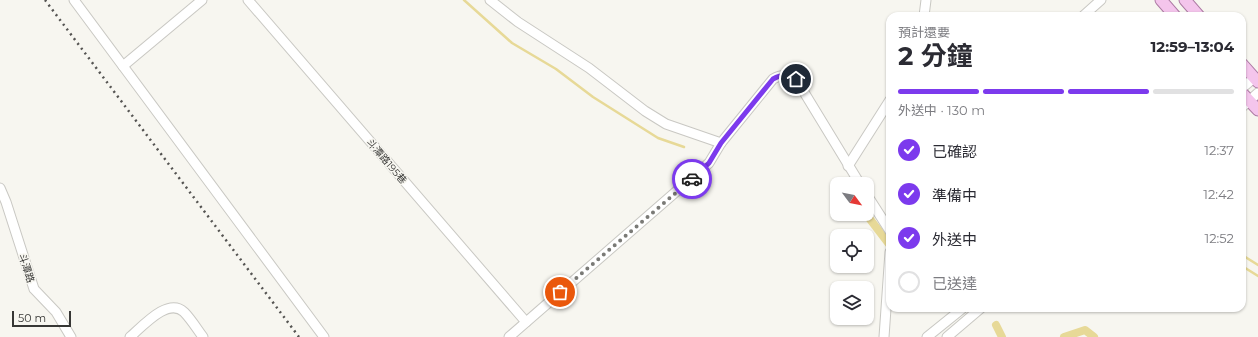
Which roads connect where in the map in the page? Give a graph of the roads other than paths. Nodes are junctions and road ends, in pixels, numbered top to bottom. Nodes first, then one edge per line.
1 (74, 0) edge
2 (202, 0) edge
3 (248, 0) edge
4 (490, 0) edge
5 (926, 0) edge
6 (1101, 0) edge
7 (1161, 0) edge
8 (1185, 0) edge
9 (924, 12) edge
10 (1088, 12) edge
11 (1172, 12) edge
12 (1196, 12) edge
13 (123, 66) junction
14 (1246, 69) edge
15 (1256, 80) edge
16 (1246, 86) edge
17 (1248, 98) edge
18 (886, 106) edge
19 (1258, 110) edge
20 (721, 143) junction
21 (848, 166) junction
22 (855, 177) edge
23 (0, 188) edge
24 (874, 207) edge
25 (886, 225) edge
26 (886, 309) edge
27 (958, 312) edge
28 (976, 312) edge
29 (526, 322) junction
30 (71, 337) edge
31 (130, 337) edge
32 (203, 337) edge
33 (324, 337) edge
34 (508, 337) edge
35 (884, 337) edge
36 (927, 337) edge
37 (947, 337) edge

1 - 13 street
2 - 13 street
3 - 29 street, 斗潭路195巷
4 - 20 street
5 - 9 street
6 - 10 street
7 - 11 main road
8 - 12 main road
13 - 33 street
14 - 15 main road
15 - 16 street
17 - 19 main road
18 - 21 street
20 - 21 street
20 - 29 street
21 - 22 street
23 - 30 street, 斗潭路
24 - 25 street
26 - 35 street
27 - 36 street
28 - 37 street
29 - 34 street
31 - 32 street

